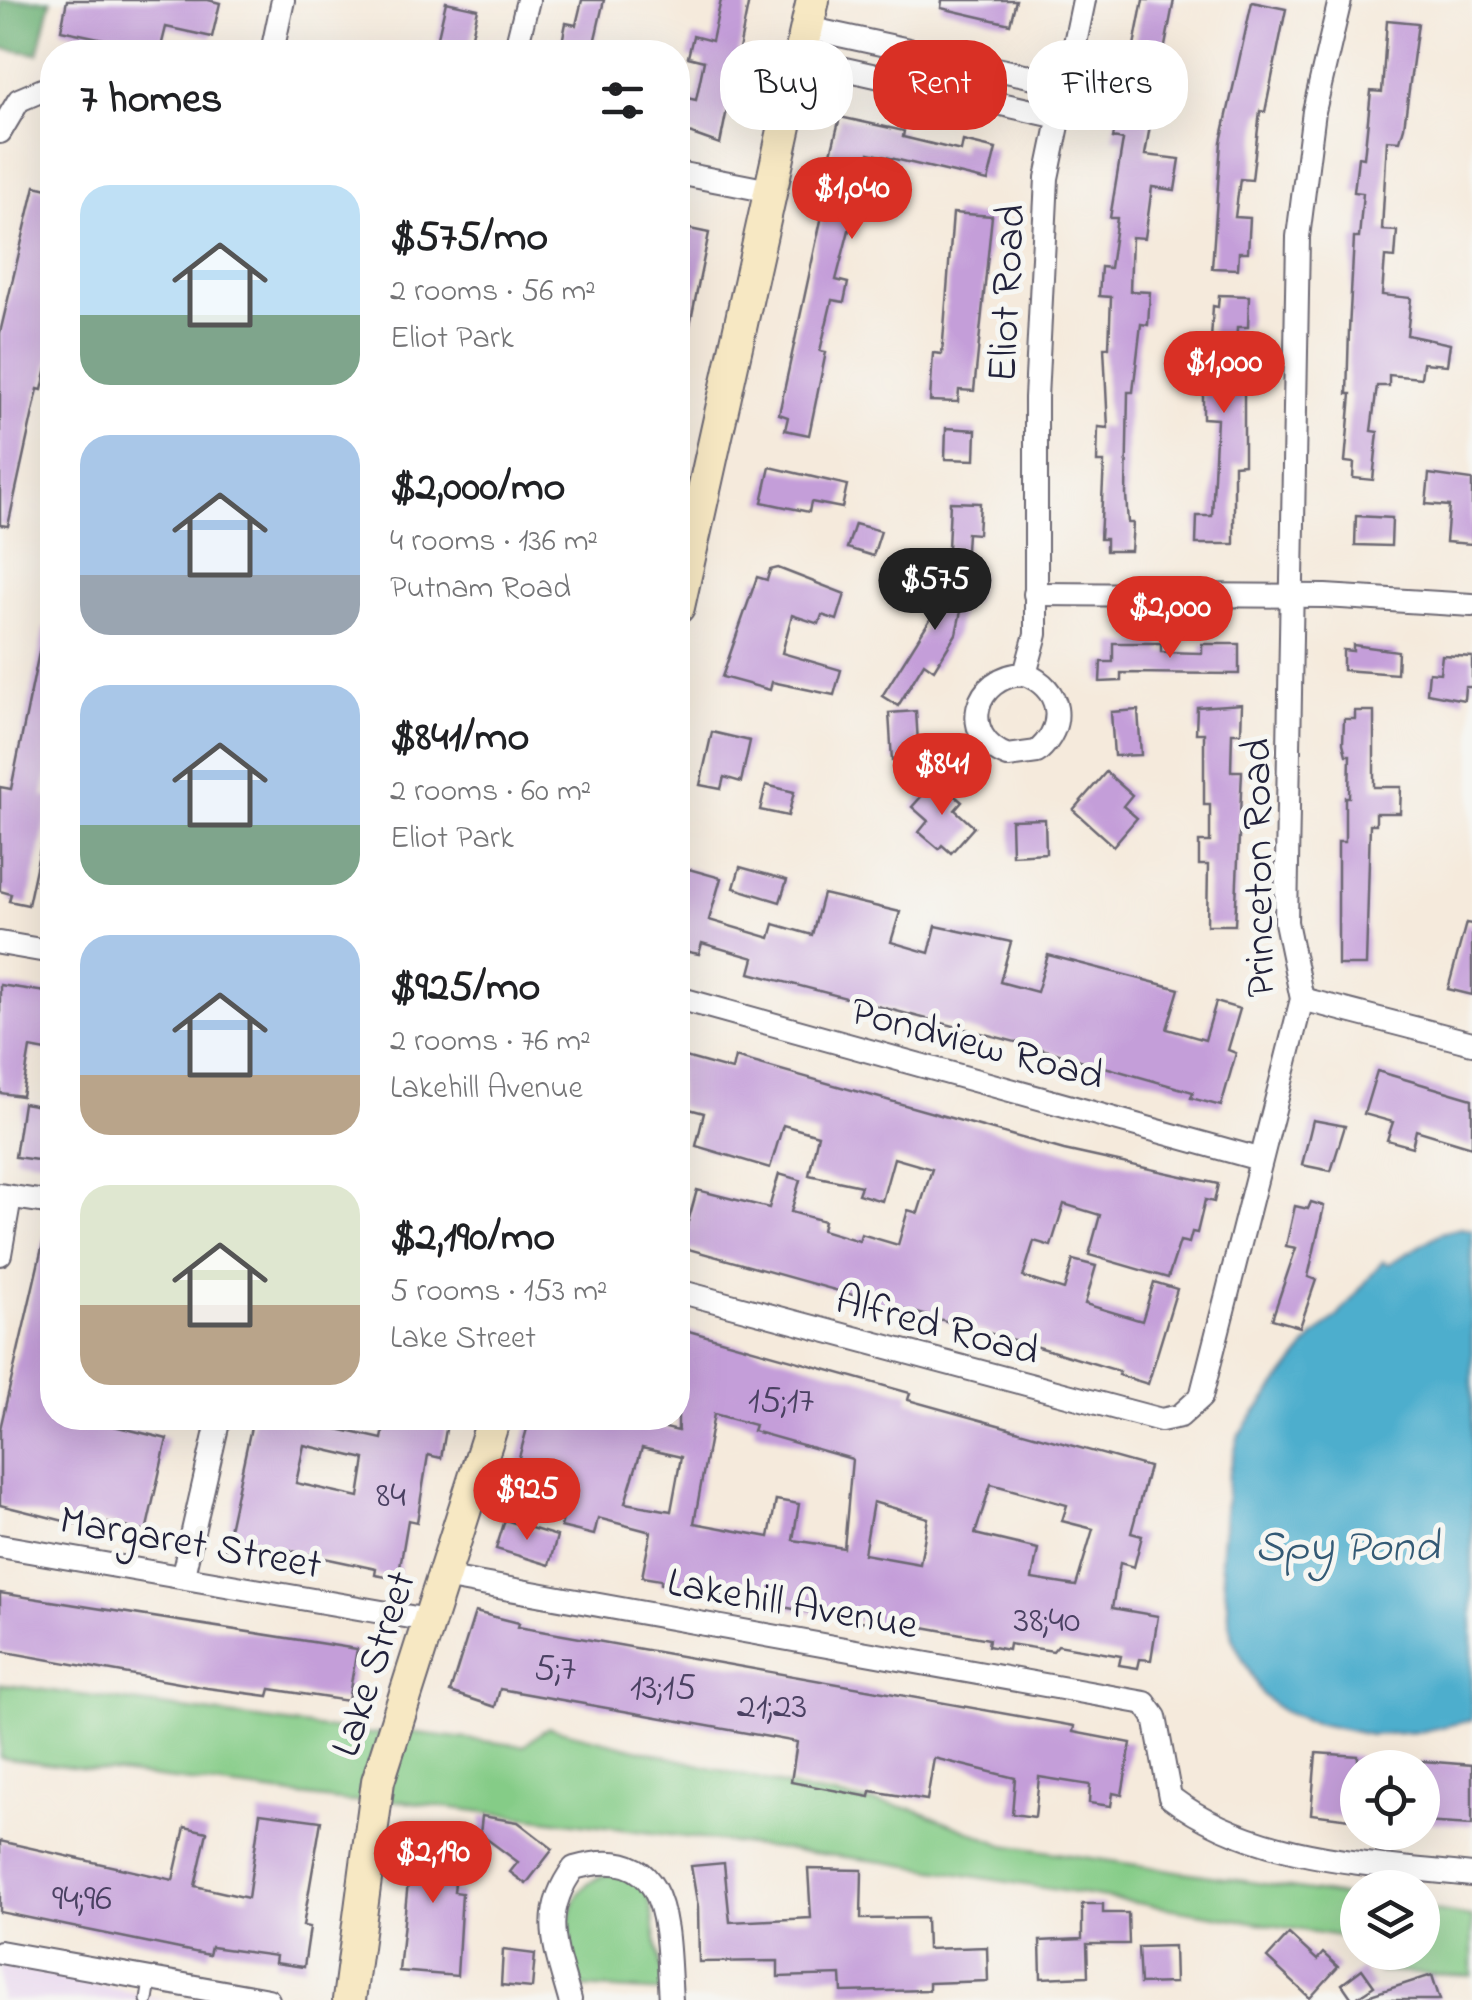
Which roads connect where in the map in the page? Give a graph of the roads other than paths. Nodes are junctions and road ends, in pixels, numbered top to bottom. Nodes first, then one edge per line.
1 (283, 0) edge
2 (528, 0) edge
3 (1084, 0) edge
4 (1340, 0) edge
5 (807, 29) edge
6 (275, 40) edge
7 (518, 40) edge
8 (1075, 40) edge
9 (1027, 76) edge
10 (40, 91) edge
11 (1027, 106) edge
12 (1057, 130) edge
13 (0, 132) edge
14 (690, 176) edge
15 (770, 191) junction
16 (690, 552) edge
17 (1035, 594) junction
18 (1292, 595) junction
19 (1472, 605) edge
20 (1024, 674) dead end
21 (0, 943) edge
22 (40, 950) edge
23 (1302, 999) junction
24 (690, 1001) edge
25 (1472, 1043) edge
26 (1259, 1159) junction
27 (5, 1196) edge
28 (40, 1202) edge
29 (0, 1254) edge
30 (690, 1294) edge
31 (1180, 1416) joint
32 (216, 1430) edge
33 (490, 1430) edge
34 (0, 1546) edge
35 (183, 1575) junction
36 (443, 1577) junction
37 (428, 1620) junction
38 (1472, 1875) edge
39 (0, 1952) edge
40 (148, 1991) edge
41 (268, 2000) edge
42 (350, 2000) edge
43 (570, 2000) edge
44 (671, 2000) edge

1 - 6 street
2 - 7 street
3 - 8 street, Eliot Road
4 - 18 street, Princeton Road
5 - 9 street
5 - 11 street
5 - 15 main road
10 - 13 street
12 - 17 street, Eliot Road
14 - 15 street
15 - 16 main road
17 - 18 street
17 - 20 street, Eliot Road
18 - 19 street
18 - 23 street, Princeton Road
21 - 22 street
23 - 25 street
23 - 26 street, Princeton Road
24 - 26 street, Pondview Road
26 - 31 street, Princeton Road
27 - 28 street
27 - 29 street
30 - 31 street, Alfred Road
32 - 35 street
33 - 36 main road, Lake Street
34 - 35 street, Margaret Street
35 - 37 street, Margaret Street
36 - 37 main road, Lake Street
36 - 38 street, Lakehill Avenue
37 - 42 main road, Lake Street
39 - 40 street
40 - 41 street
43 - 44 street

